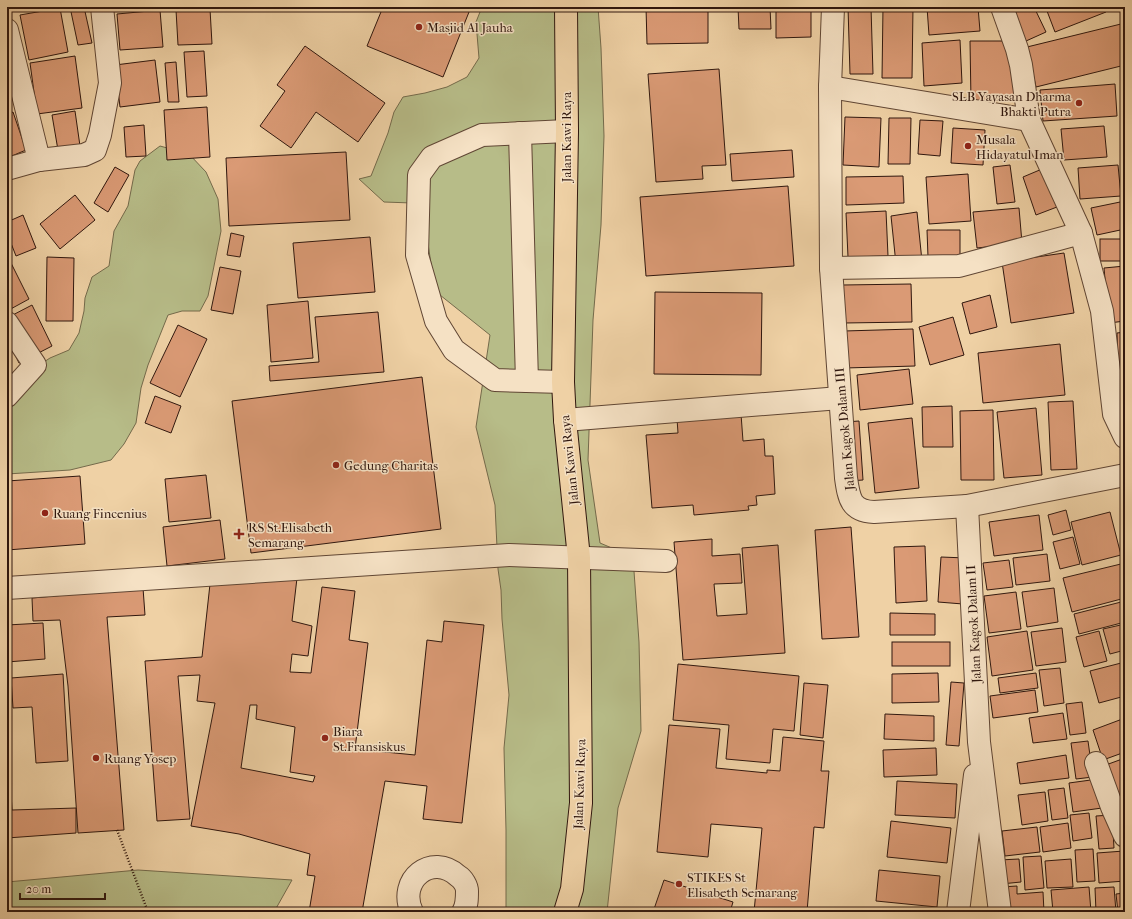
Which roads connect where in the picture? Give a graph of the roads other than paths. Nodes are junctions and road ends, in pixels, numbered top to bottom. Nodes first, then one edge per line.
1 (102, 7) edge
2 (566, 7) edge
3 (833, 7) edge
4 (1002, 7) edge
5 (7, 30) edge
6 (830, 87) junction
7 (1029, 120) junction
8 (567, 131) junction
9 (520, 133) junction
10 (39, 160) junction
11 (7, 169) edge
12 (1081, 233) junction
13 (831, 268) junction
14 (7, 323) edge
15 (526, 381) junction
16 (563, 382) junction
17 (7, 396) edge
18 (840, 398) junction
19 (565, 420) junction
20 (1125, 437) edge
21 (1125, 475) edge
22 (967, 506) junction
23 (579, 558) junction
24 (666, 561) dead end
25 (7, 588) edge
26 (978, 742) junction
27 (1096, 763) dead end
28 (1125, 836) edge
29 (468, 911) edge
30 (412, 912) edge
31 (565, 912) edge
32 (958, 912) edge
33 (1000, 912) edge

1 - 10 street
2 - 8 main road, Jalan Kawi Raya
3 - 6 street, Jalan Kagok Dalam III
4 - 7 street
5 - 10 street
6 - 7 street
6 - 13 street, Jalan Kagok Dalam III
7 - 12 street
8 - 9 street
8 - 16 main road, Jalan Kawi Raya
9 - 15 street
9 - 15 street
10 - 11 street
12 - 13 street
12 - 20 street
13 - 18 street, Jalan Kagok Dalam III
14 - 17 street
15 - 16 street
16 - 19 main road, Jalan Kawi Raya
18 - 19 street
18 - 22 street, Jalan Kagok Dalam III
19 - 23 main road, Jalan Kawi Raya
21 - 22 street, Jalan Kagok Dalam III
22 - 26 street, Jalan Kagok Dalam II
23 - 24 street
23 - 25 street
23 - 31 main road, Jalan Kawi Raya
26 - 32 street, Jalan Kagok Dalam II
26 - 33 street, Jalan Kagok Dalam II
27 - 28 street
29 - 30 street

